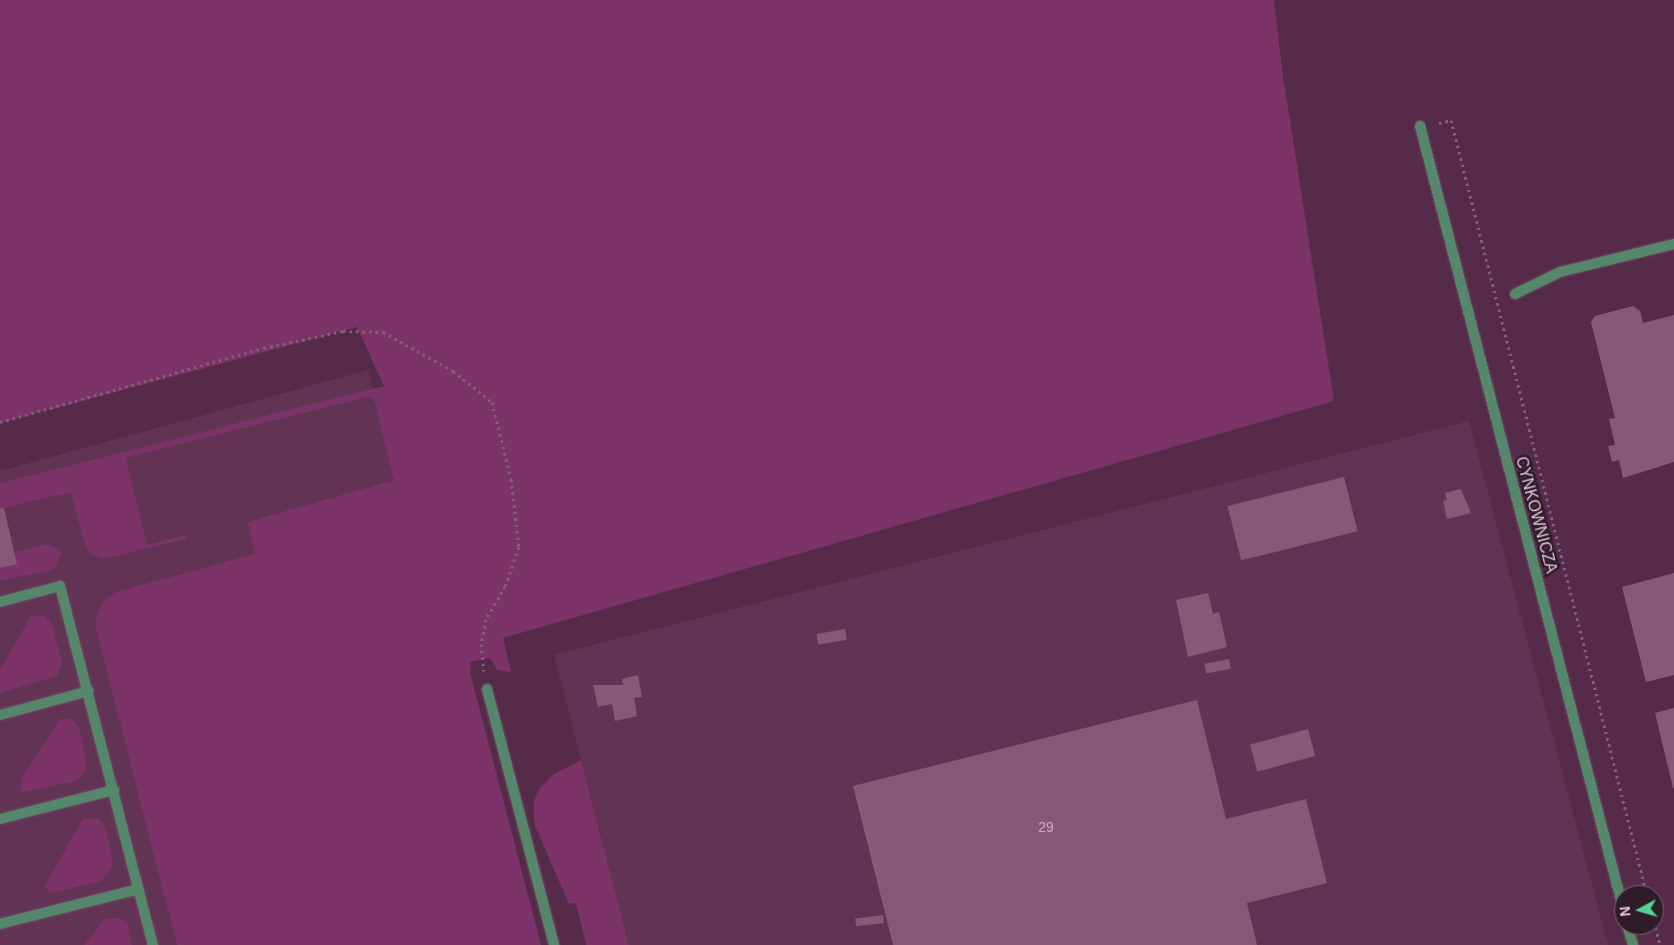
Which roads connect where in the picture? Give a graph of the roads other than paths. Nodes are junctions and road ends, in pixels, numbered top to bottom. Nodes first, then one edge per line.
1 (1420, 126) road end
2 (1674, 244) edge
3 (1515, 294) dead end
4 (0, 602) edge
5 (487, 689) road end
6 (89, 691) junction
7 (0, 715) edge
8 (114, 790) junction
9 (0, 819) edge
10 (1617, 885) edge
11 (139, 889) junction
12 (0, 924) edge
13 (153, 945) edge
14 (554, 945) edge

1 - 10 street, CYNKOWNICZA
2 - 3 street
4 - 6 street
5 - 14 street
6 - 7 street
6 - 8 street
8 - 9 street
8 - 11 street
11 - 12 street
11 - 13 street

